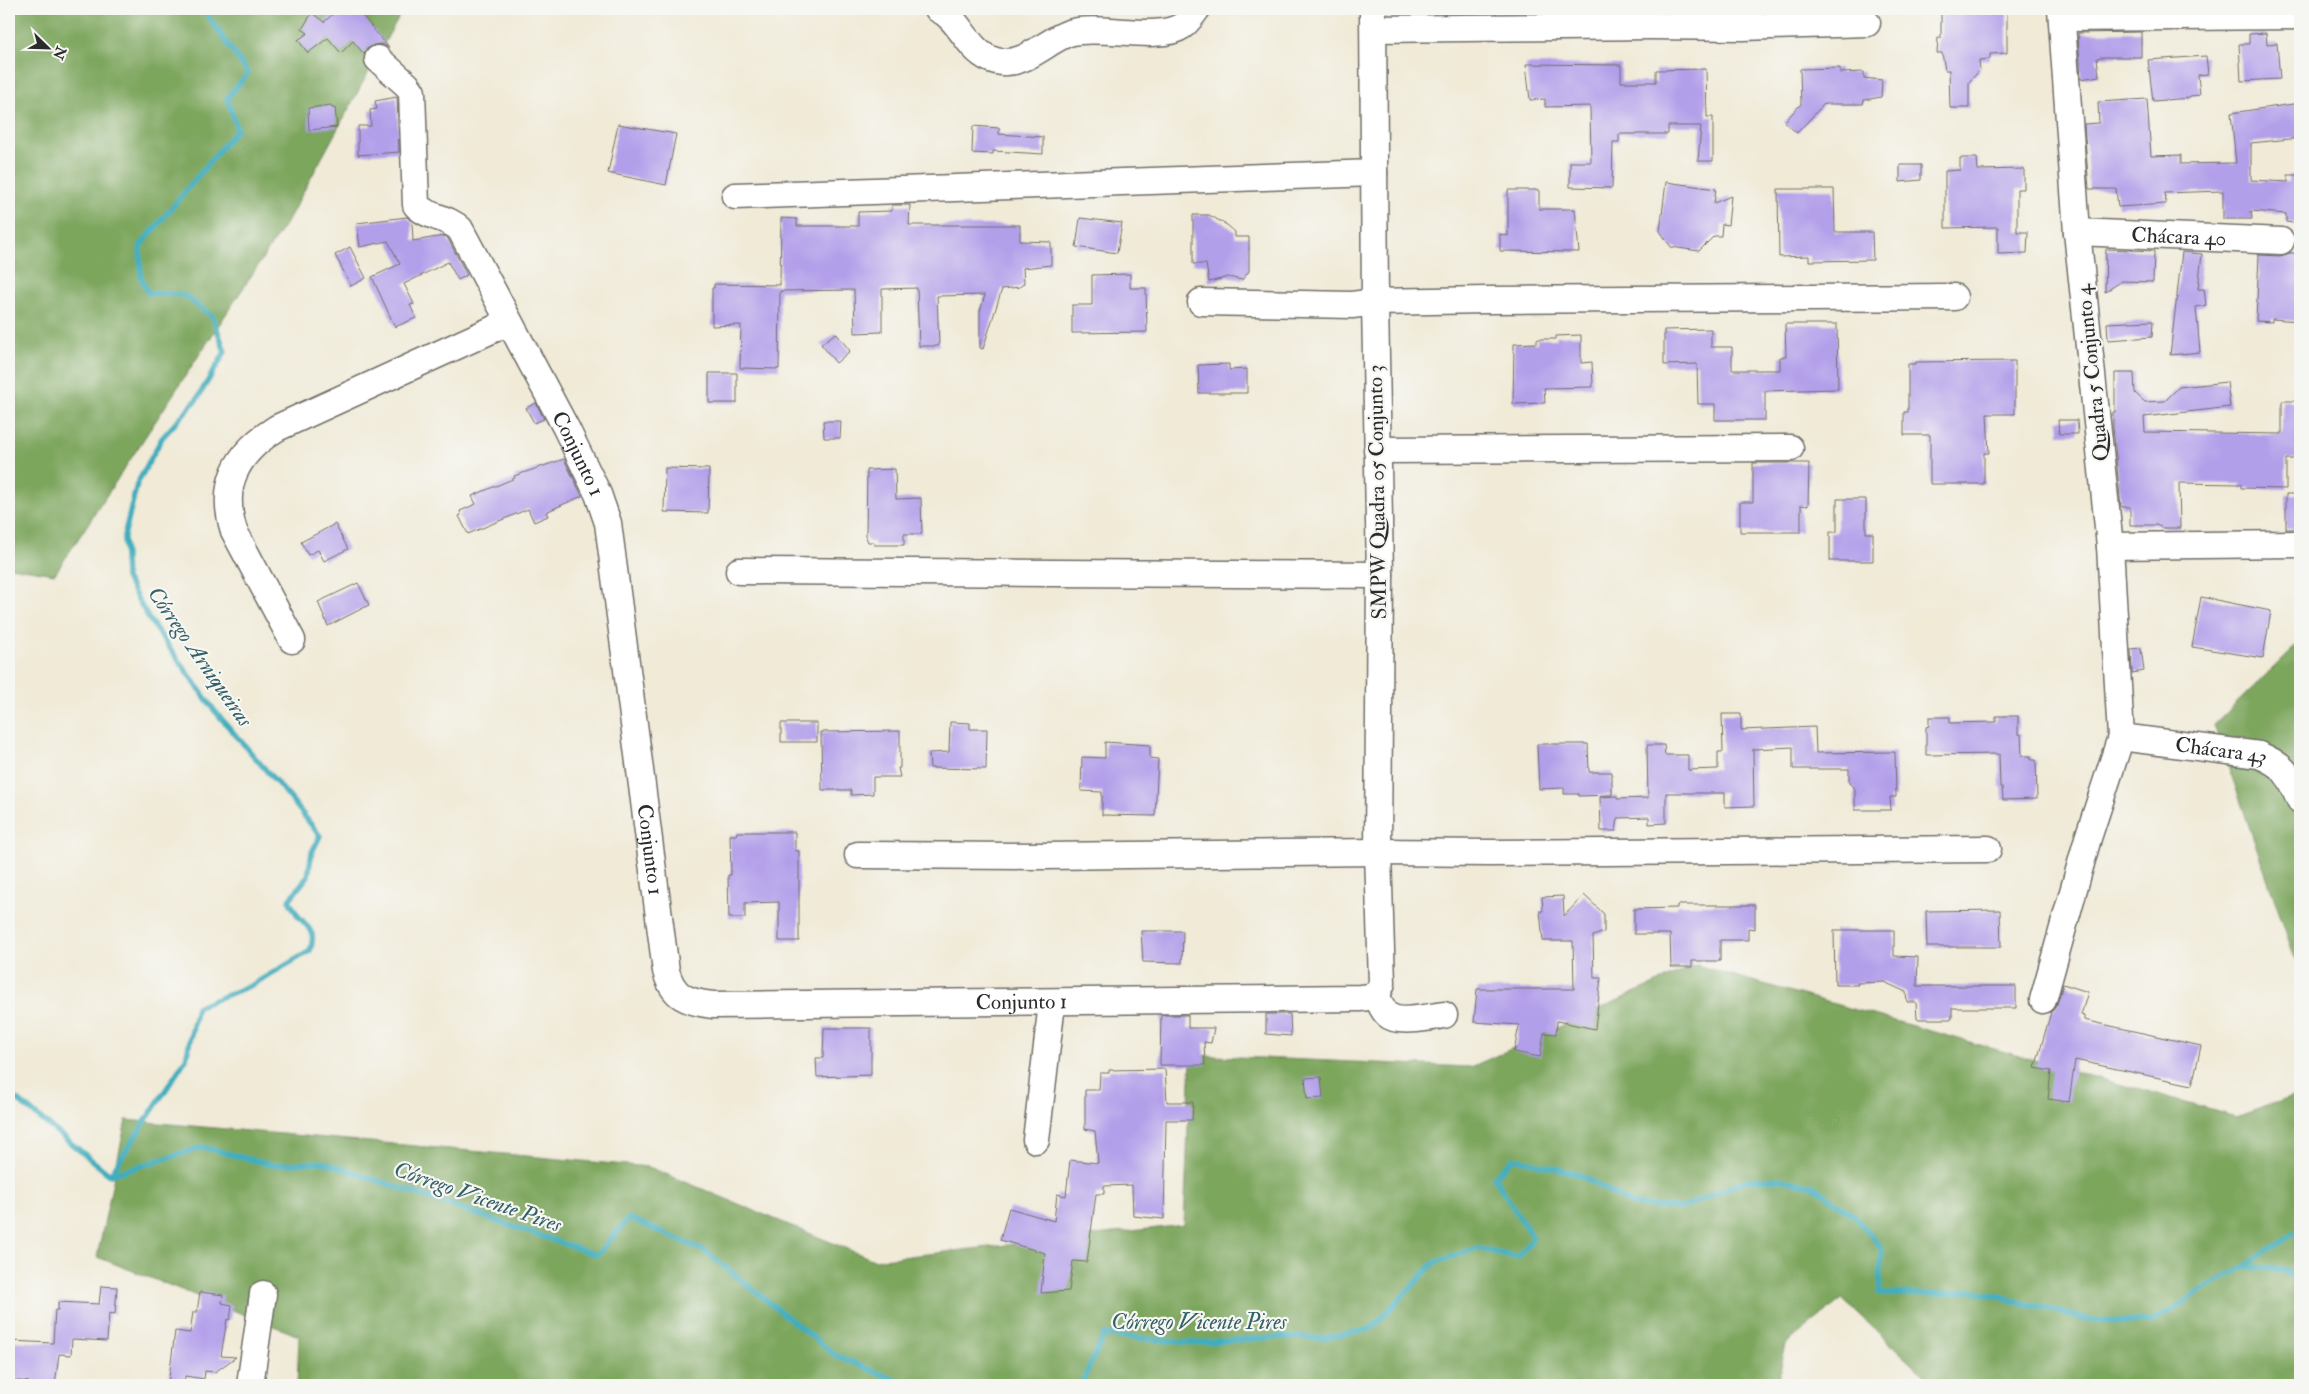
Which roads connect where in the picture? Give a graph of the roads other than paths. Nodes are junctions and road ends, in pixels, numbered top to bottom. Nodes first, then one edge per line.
1 (938, 9) edge
2 (1197, 9) edge
3 (2062, 14) edge
4 (2300, 16) edge
5 (1373, 19) edge
6 (1867, 24) dead end
7 (378, 59) dead end
8 (1374, 174) junction
9 (735, 196) dead end
10 (2077, 232) junction
11 (2281, 241) dead end
12 (1954, 296) dead end
13 (1201, 302) dead end
14 (1375, 302) junction
15 (509, 322) junction
16 (1790, 448) dead end
17 (1376, 450) junction
18 (2300, 544) edge
19 (2110, 546) junction
20 (739, 571) dead end
21 (1380, 575) junction
22 (292, 640) dead end
23 (2121, 737) junction
24 (2300, 800) edge
25 (1988, 848) dead end
26 (1378, 852) junction
27 (858, 854) dead end
28 (1379, 984) junction
29 (2043, 1000) dead end
30 (1052, 1002) junction
31 (1444, 1015) dead end
32 (1036, 1140) dead end
33 (263, 1294) dead end
34 (250, 1385) edge

1 - 2 street
3 - 4 street
3 - 10 street, Quadra 5 Conjunto 4
5 - 6 street
5 - 8 street, SMPW Quadra 05 Conjunto 3
7 - 15 street, Conjunto 1
8 - 9 street
8 - 14 street, SMPW Quadra 05 Conjunto 3
10 - 11 street, Chácara 40
10 - 19 street, Quadra 5 Conjunto 4
12 - 14 street
13 - 14 street
14 - 17 street, SMPW Quadra 05 Conjunto 3
15 - 22 street
15 - 30 street, Conjunto 1
16 - 17 street
17 - 21 street, SMPW Quadra 05 Conjunto 3
18 - 19 street
19 - 23 street, Quadra 5 Conjunto 4
20 - 21 street
21 - 26 street, SMPW Quadra 05 Conjunto 3
23 - 24 street, Chácara 43
23 - 29 street
25 - 26 street
26 - 27 street
26 - 28 street, SMPW Quadra 05 Conjunto 3
28 - 30 street, Conjunto 1
28 - 31 street
30 - 32 street
33 - 34 street

